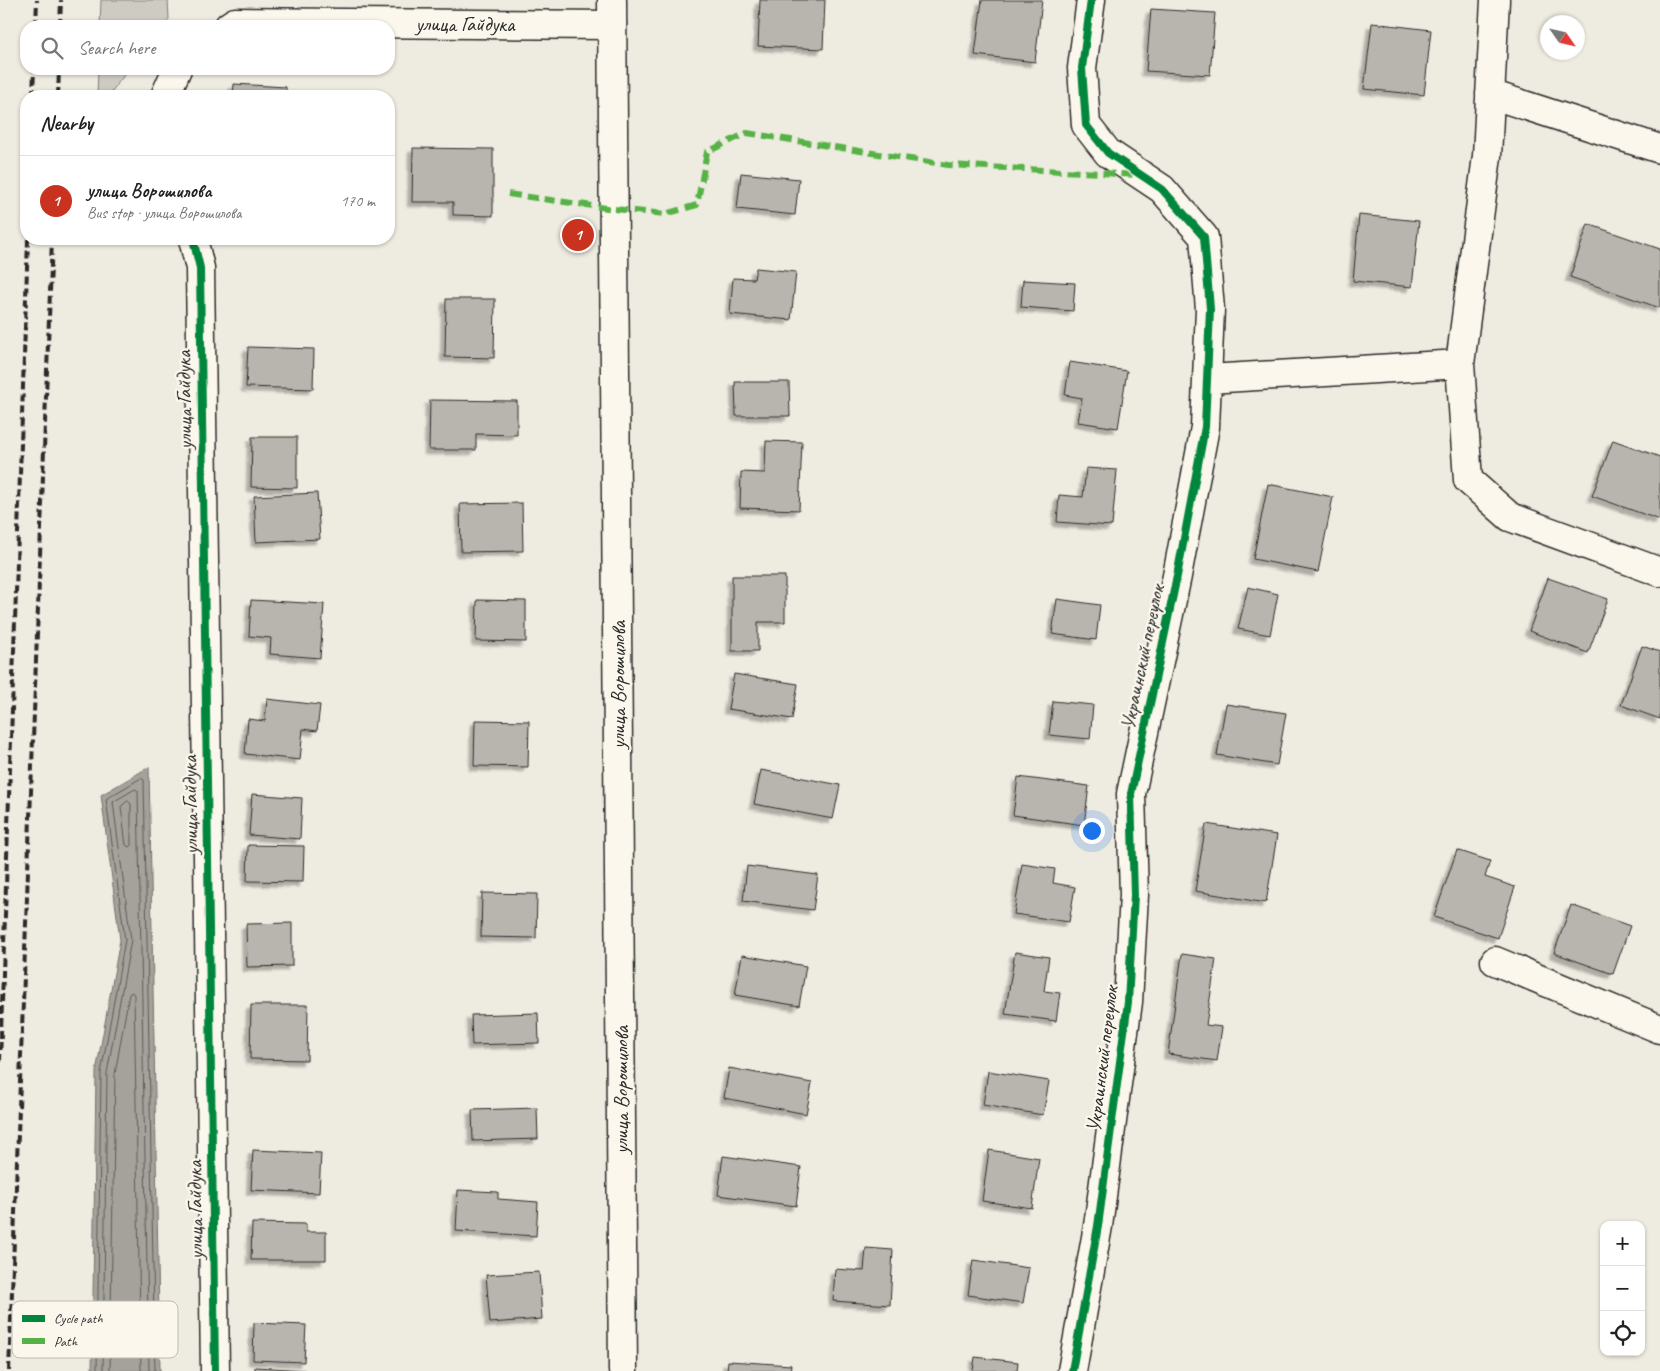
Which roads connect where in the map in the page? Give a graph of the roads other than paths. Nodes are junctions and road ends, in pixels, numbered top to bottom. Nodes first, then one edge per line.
1 (1091, 0) edge
2 (1495, 0) edge
3 (612, 13) edge
4 (319, 20) edge
5 (174, 75) edge
6 (168, 90) edge
7 (1490, 94) junction
8 (1660, 149) edge
9 (194, 245) edge
10 (1460, 364) junction
11 (1208, 379) junction
12 (1660, 572) edge
13 (1495, 961) dead end
14 (1660, 1028) edge
15 (215, 1371) edge
16 (623, 1371) edge
17 (1072, 1371) edge

1 - 11 street, Украинский переулок
2 - 7 street
3 - 4 street, улица Гайдука
3 - 16 street, улица Ворошилова
5 - 6 street
7 - 8 street
7 - 10 street
9 - 15 street, улица Гайдука
10 - 11 street
10 - 12 street
11 - 17 street, Украинский переулок
13 - 14 street

